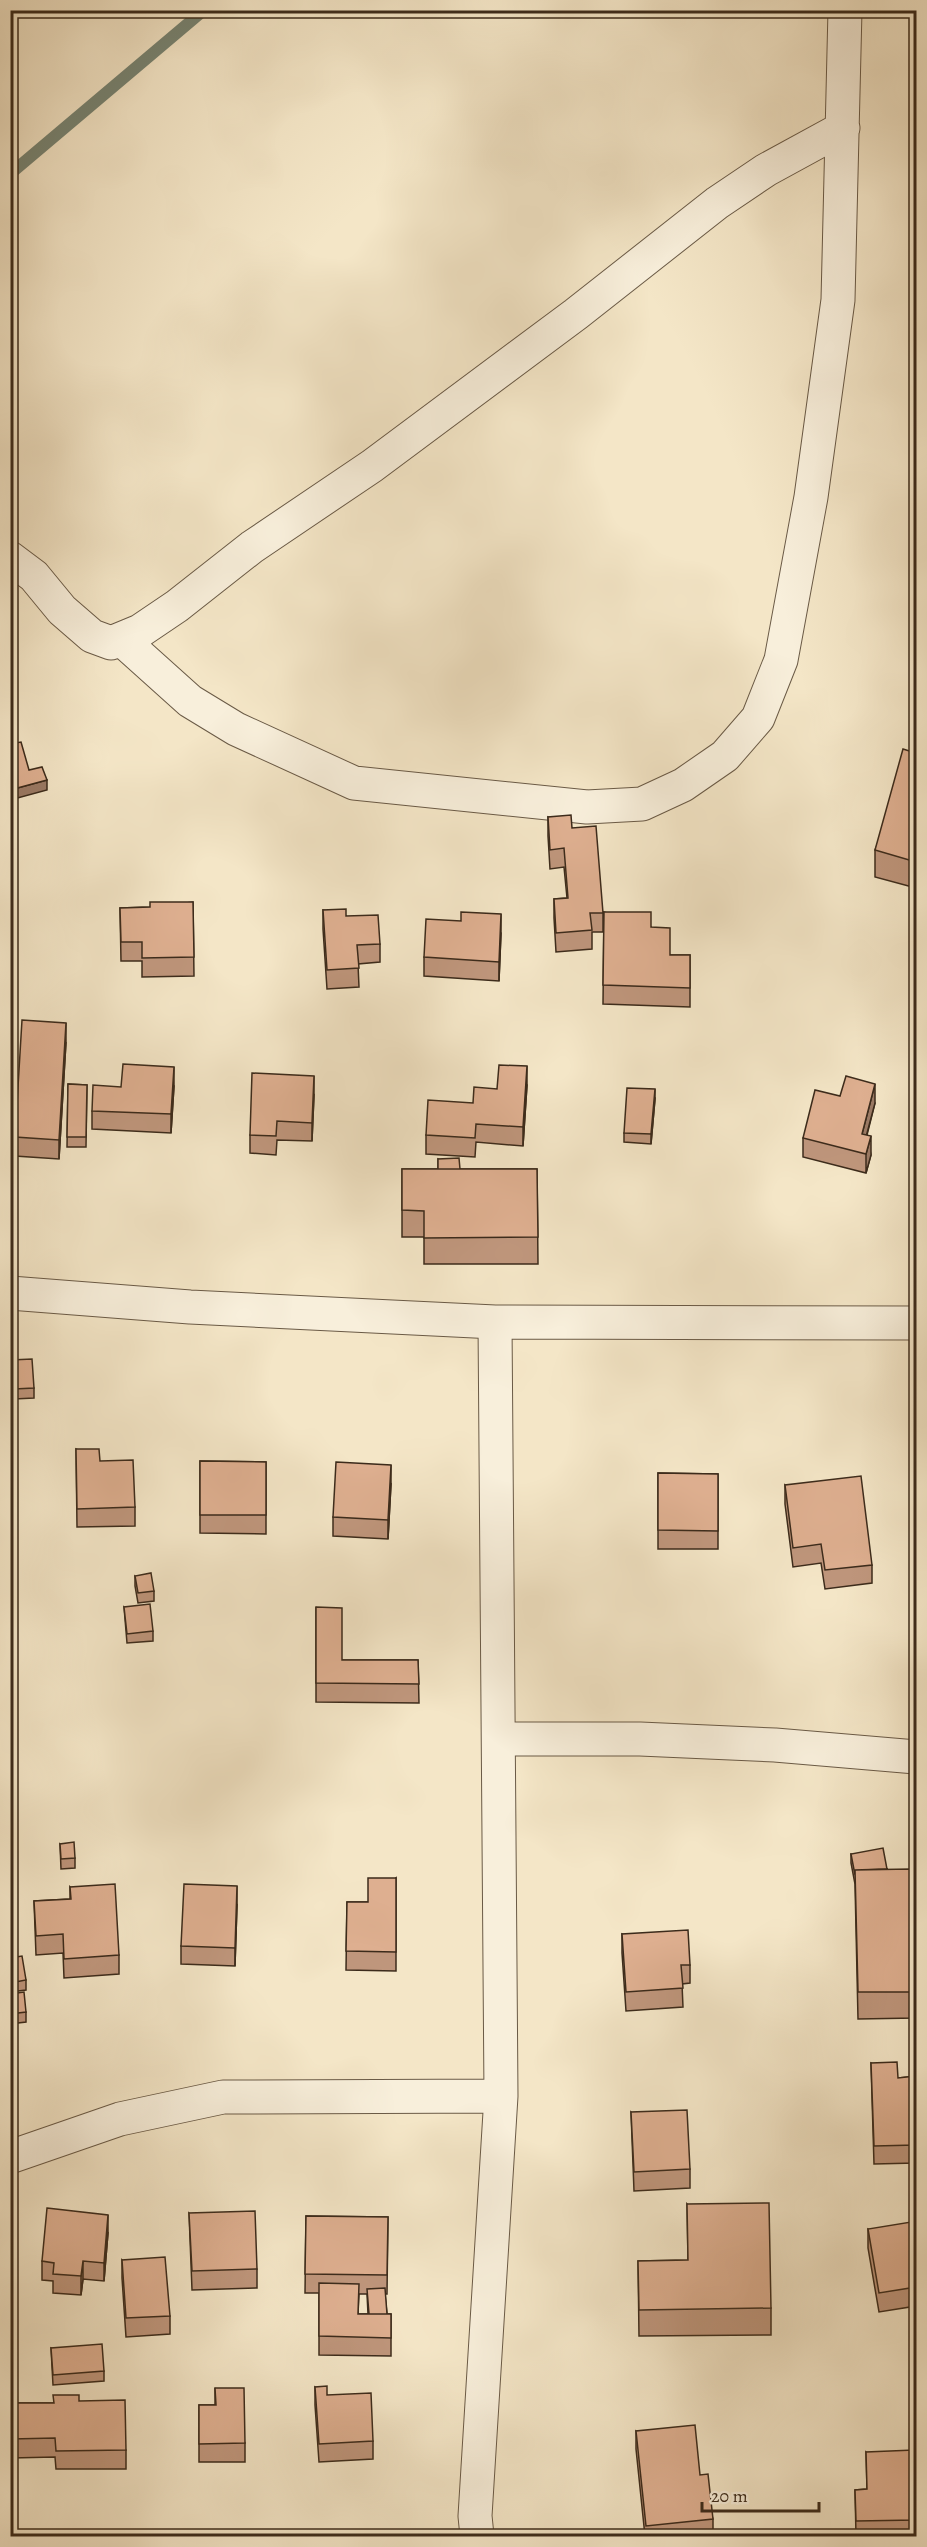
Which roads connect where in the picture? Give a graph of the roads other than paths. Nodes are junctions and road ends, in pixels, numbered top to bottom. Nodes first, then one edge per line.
1 (844, 10) edge
2 (843, 128) junction
3 (10, 558) edge
4 (121, 639) junction
5 (10, 1293) edge
6 (495, 1322) junction
7 (916, 1323) edge
8 (499, 1739) junction
9 (916, 1756) edge
10 (501, 2096) junction
11 (10, 2157) edge
12 (477, 2536) edge

1 - 2 street
2 - 4 street
2 - 4 street
3 - 4 street
5 - 6 street
6 - 7 street
6 - 8 street
8 - 9 street
8 - 10 street
10 - 11 street
10 - 12 street

